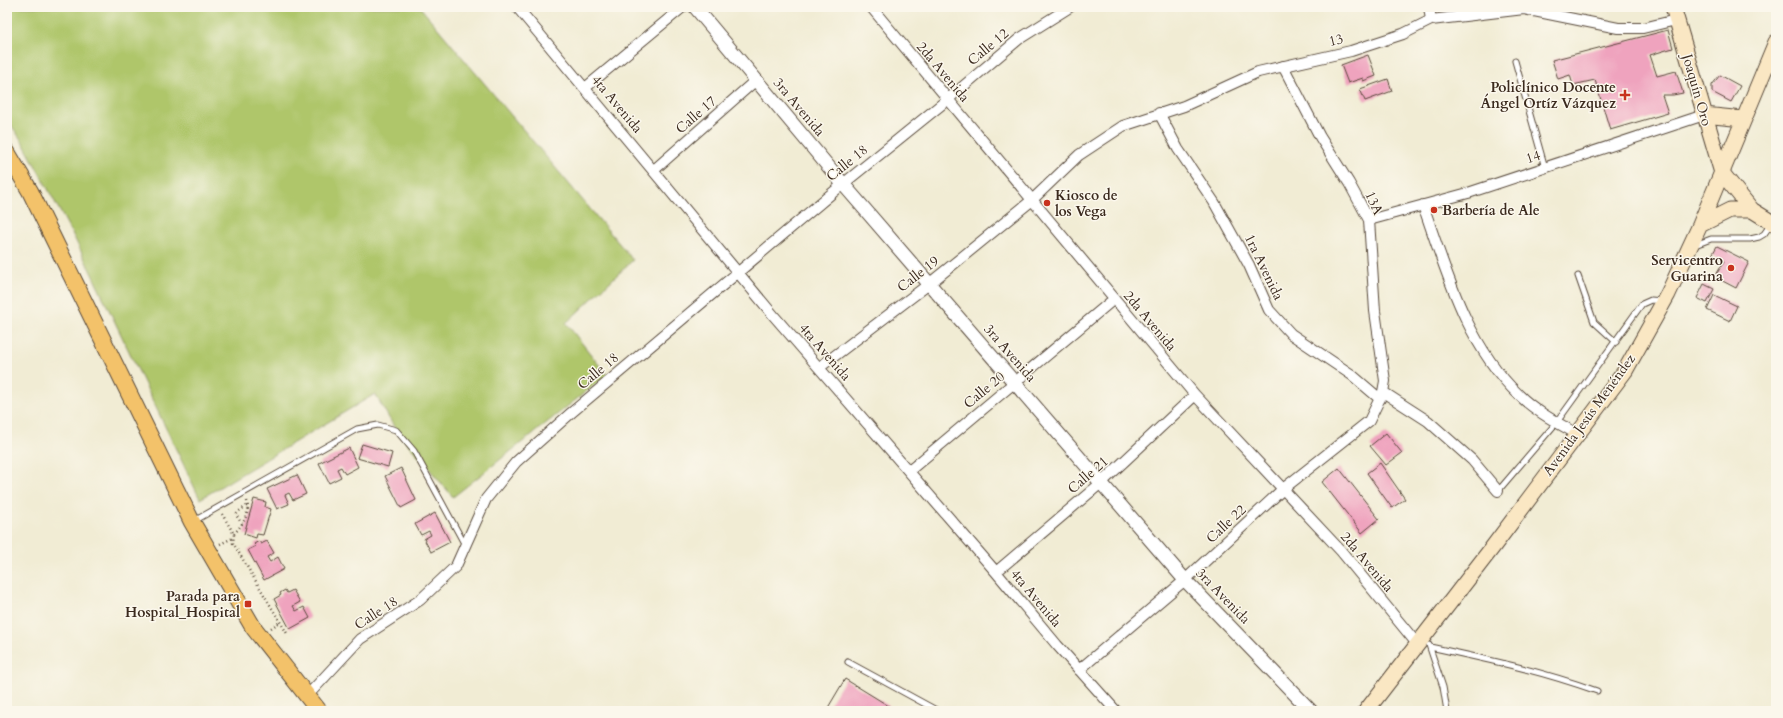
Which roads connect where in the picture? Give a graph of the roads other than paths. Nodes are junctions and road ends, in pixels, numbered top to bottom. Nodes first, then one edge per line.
1 (517, 7) edge
2 (683, 7) edge
3 (695, 7) edge
4 (871, 7) edge
5 (1070, 7) edge
6 (1428, 7) edge
7 (1674, 14) edge
8 (1431, 20) junction
9 (1776, 42) edge
10 (1515, 61) dead end
11 (1283, 66) junction
12 (756, 80) junction
13 (585, 88) junction
14 (947, 100) junction
15 (1159, 113) junction
16 (1704, 115) junction
17 (1743, 119) junction
18 (7, 152) edge
19 (1545, 168) junction
20 (654, 170) junction
21 (1722, 173) junction
22 (843, 184) junction
23 (1031, 201) junction
24 (1424, 205) junction
25 (1752, 210) junction
26 (1369, 220) junction
27 (1774, 224) edge
28 (1700, 225) junction
29 (1690, 246) junction
30 (738, 272) junction
31 (1578, 276) dead end
32 (929, 284) junction
33 (1114, 299) junction
34 (1663, 302) junction
35 (1616, 342) junction
36 (820, 367) junction
37 (1014, 383) junction
38 (1195, 396) junction
39 (1382, 396) junction
40 (1557, 422) junction
41 (1577, 434) junction
42 (909, 471) junction
43 (1101, 482) junction
44 (1283, 489) junction
45 (1498, 491) joint
46 (192, 522) junction
47 (466, 546) junction
48 (996, 572) junction
49 (1185, 580) junction
50 (1424, 642) junction
51 (848, 662) dead end
52 (1080, 670) junction
53 (1597, 691) dead end
54 (307, 696) junction
55 (319, 711) edge
56 (718, 711) edge
57 (726, 711) edge
58 (938, 711) edge
59 (1116, 711) edge
60 (1311, 711) edge
61 (1366, 711) edge
62 (1447, 711) edge

1 - 13 street, 4ta Avenida
2 - 13 street
3 - 12 street, 3ra Avenida
4 - 14 street, 2da Avenida
5 - 14 street, Calle 12
6 - 8 street
7 - 8 street, 13
7 - 16 main road, Joaquín Oro
8 - 11 street, 13
9 - 17 main road, Avenida Jesús Menéndez
10 - 19 lane
11 - 15 street, 13
11 - 26 street, 13A
12 - 20 street, Calle 17
12 - 22 street, 3ra Avenida
13 - 20 street, 4ta Avenida
14 - 22 street, Calle 18
14 - 23 street, 2da Avenida
15 - 23 street, 13
15 - 39 street, 1ra Avenida
16 - 17 main road
16 - 19 street, 14
16 - 21 main road, Joaquín Oro
17 - 21 main road, Avenida Jesús Menéndez
18 - 46 main road
19 - 24 street, 14
20 - 30 street, 4ta Avenida
21 - 25 main road
21 - 28 main road, Avenida Jesús Menéndez
22 - 30 street, Calle 18
22 - 32 street, 3ra Avenida
23 - 32 street, Calle 19
23 - 33 street, 2da Avenida
24 - 26 street, 14
24 - 40 street
25 - 27 main road
25 - 28 main road
26 - 39 street, 13A
27 - 29 lane
28 - 29 main road, Avenida Jesús Menéndez
29 - 34 main road, Avenida Jesús Menéndez
30 - 36 street, 4ta Avenida
30 - 47 street, Calle 18
31 - 35 lane
32 - 36 street, Calle 19
32 - 37 street, 3ra Avenida
33 - 37 street, Calle 20
33 - 38 street, 2da Avenida
34 - 35 lane
34 - 41 main road, Avenida Jesús Menéndez
35 - 40 lane
36 - 42 street, 4ta Avenida
37 - 42 street, Calle 20
37 - 43 street, 3ra Avenida
38 - 43 street, Calle 21
38 - 44 street, 2da Avenida
39 - 44 street, Calle 22
39 - 45 street, 1ra Avenida
40 - 41 street
40 - 45 lane
41 - 50 main road, Avenida Jesús Menéndez
42 - 48 street, 4ta Avenida
43 - 48 street, Calle 21
43 - 49 street, 3ra Avenida
44 - 49 street, Calle 22
44 - 50 street, 2da Avenida
46 - 47 lane
46 - 54 main road
47 - 54 street, Calle 18
48 - 52 street, 4ta Avenida
49 - 52 street, Calle 22
49 - 60 street, 3ra Avenida
50 - 53 lane
50 - 61 main road, Avenida Jesús Menéndez
50 - 62 lane
51 - 58 lane
52 - 59 street, 4ta Avenida
54 - 55 main road
56 - 57 lane

